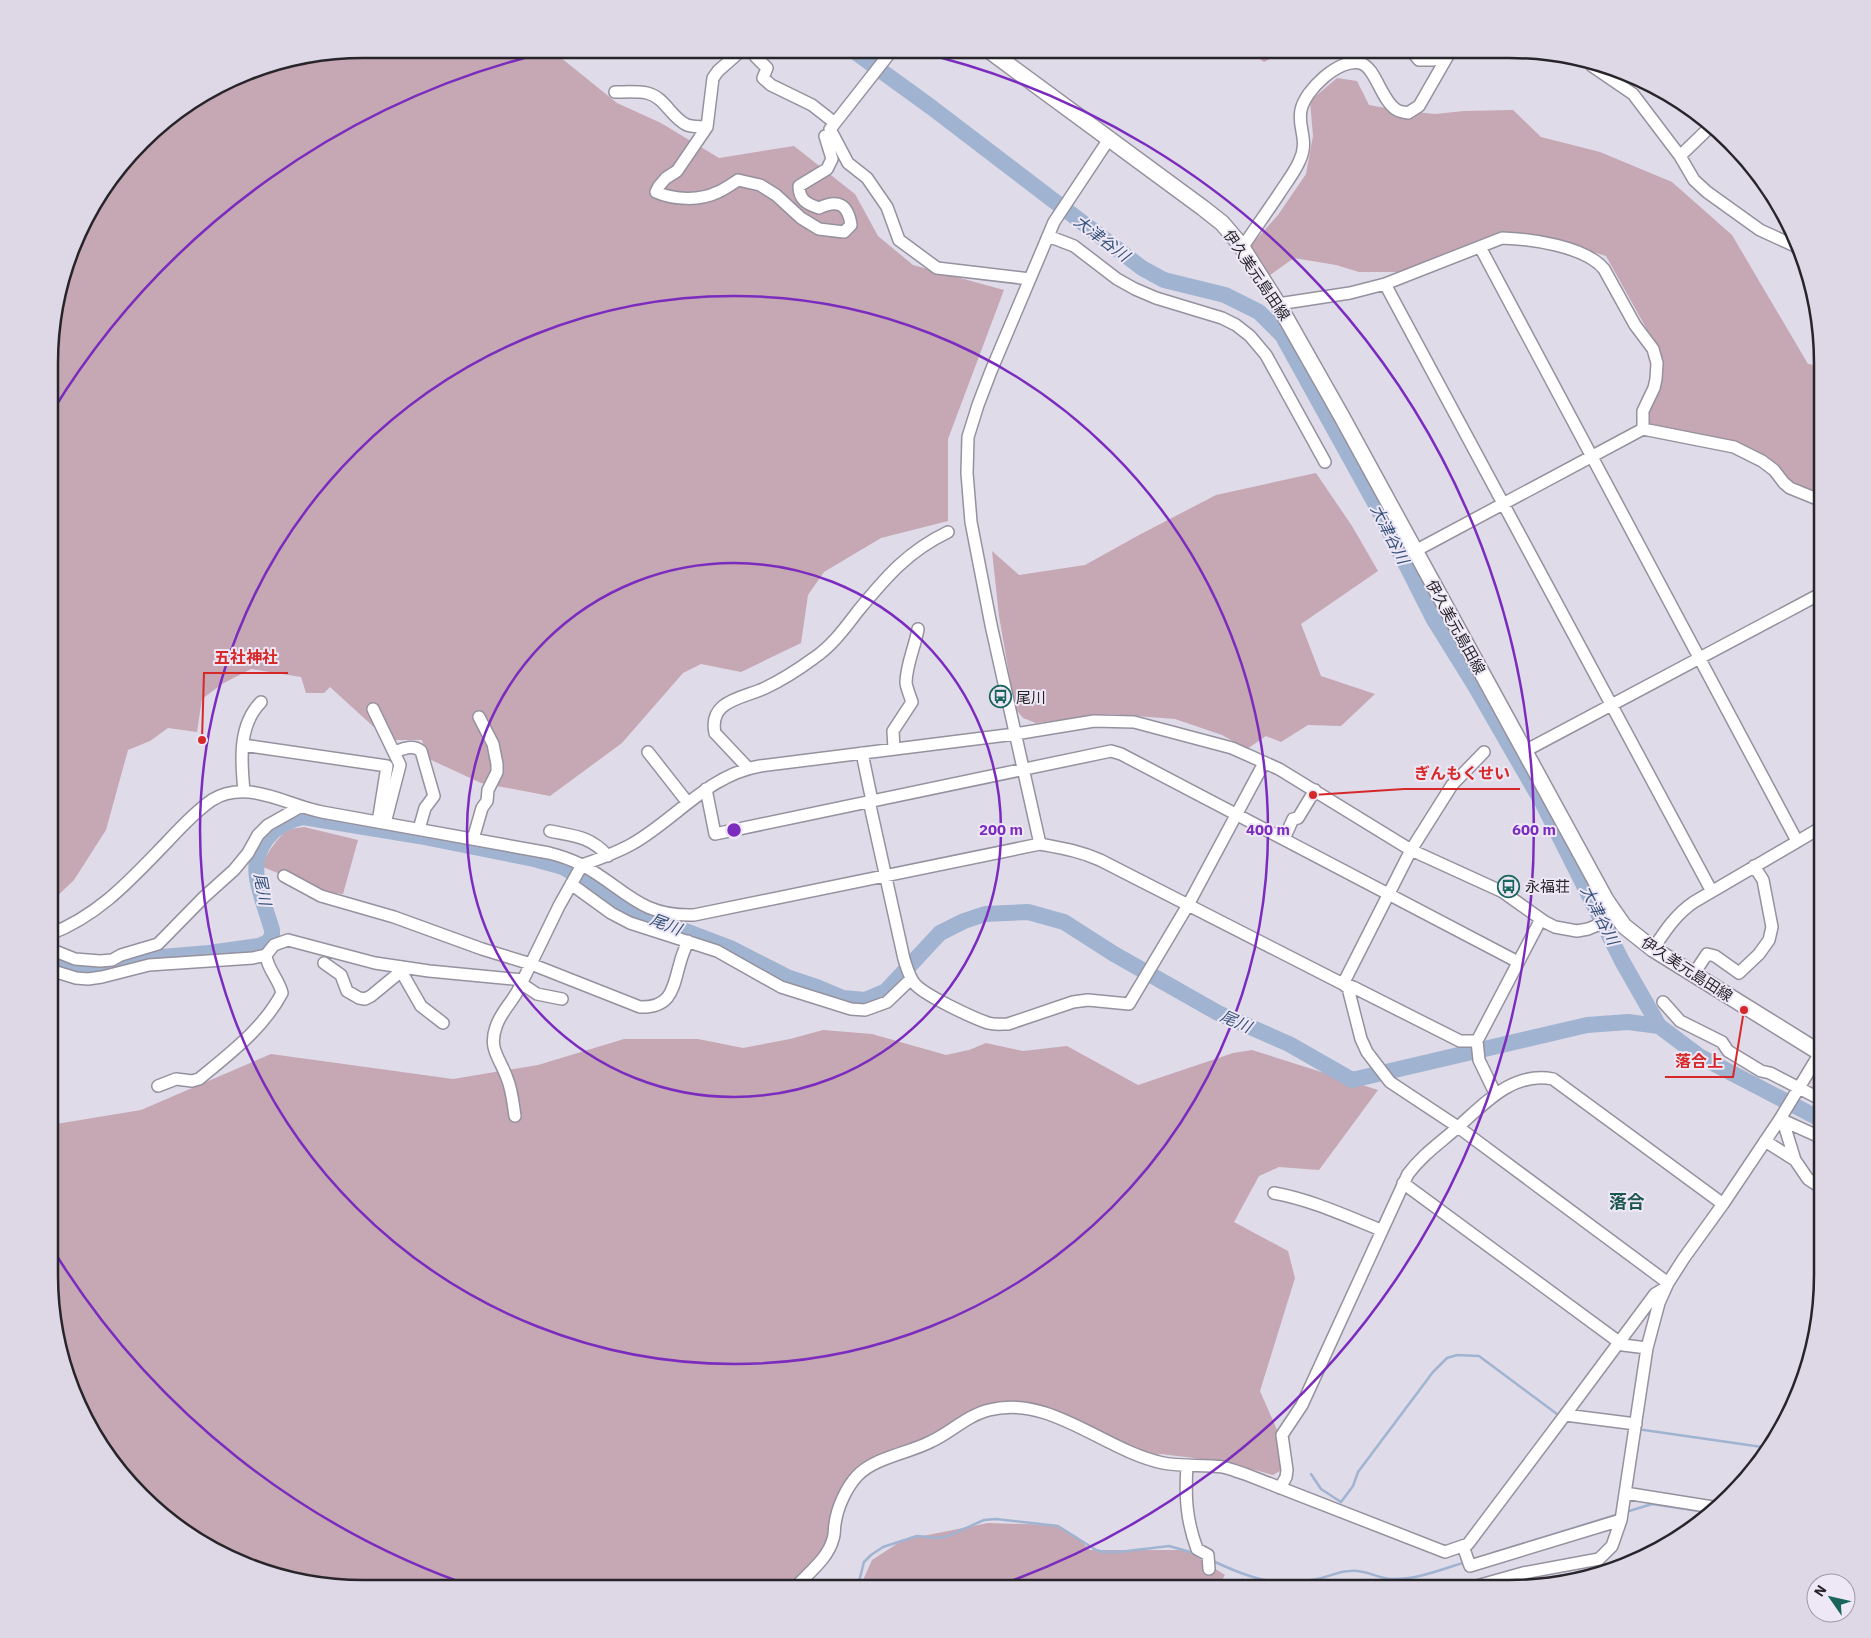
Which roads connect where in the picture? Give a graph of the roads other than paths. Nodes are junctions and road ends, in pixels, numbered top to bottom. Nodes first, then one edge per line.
1 (733, 58) edge
2 (756, 58) edge
3 (887, 58) edge
4 (999, 58) edge
5 (1417, 58) edge
6 (1437, 58) edge
7 (1447, 58) edge
8 (1601, 72) edge
9 (615, 92) dead end
10 (706, 127) junction
11 (1707, 130) edge
12 (828, 132) junction
13 (1108, 139) junction
14 (1680, 156) junction
15 (1048, 236) junction
16 (1789, 244) edge
17 (1480, 247) junction
18 (1242, 248) junction
19 (1030, 279) junction
20 (1386, 284) junction
21 (1278, 304) junction
22 (1644, 429) junction
23 (1592, 458) junction
24 (1325, 462) dead end
25 (1814, 498) edge
26 (1504, 504) junction
27 (948, 532) dead end
28 (1415, 551) junction
29 (1814, 597) edge
30 (918, 629) dead end
31 (1699, 658) junction
32 (261, 702) dead end
33 (1612, 705) junction
34 (372, 709) dead end
35 (479, 717) dead end
36 (1015, 734) junction
37 (243, 745) junction
38 (894, 749) junction
39 (394, 752) junction
40 (648, 752) dead end
41 (1484, 752) dead end
42 (1525, 752) junction
43 (862, 753) junction
44 (1264, 762) junction
45 (748, 768) junction
46 (1023, 769) junction
47 (706, 789) junction
48 (1315, 790) junction
49 (244, 791) junction
50 (871, 801) junction
51 (688, 802) junction
52 (300, 807) junction
53 (1236, 814) junction
54 (382, 822) junction
55 (419, 829) junction
56 (550, 831) dead end
57 (1814, 831) edge
58 (473, 839) junction
59 (1284, 839) junction
60 (1797, 841) junction
61 (1040, 844) junction
62 (1411, 850) junction
63 (608, 856) junction
64 (1754, 866) junction
65 (580, 867) junction
66 (886, 875) junction
67 (284, 876) dead end
68 (571, 883) junction
69 (1711, 890) junction
70 (1389, 894) junction
71 (1188, 904) junction
72 (1541, 919) junction
73 (1614, 919) junction
74 (58, 930) edge
75 (688, 941) junction
76 (1653, 949) junction
77 (58, 952) edge
78 (266, 954) junction
79 (1518, 962) junction
80 (324, 963) dead end
81 (531, 964) junction
82 (403, 969) junction
83 (58, 972) edge
84 (1693, 975) junction
85 (911, 977) junction
86 (522, 982) junction
87 (1343, 984) junction
88 (562, 999) dead end
89 (1663, 1002) dead end
90 (443, 1023) dead end
91 (1477, 1044) junction
92 (1814, 1050) edge
93 (1814, 1065) edge
94 (158, 1086) dead end
95 (1799, 1088) junction
96 (1496, 1093) junction
97 (1814, 1096) edge
98 (514, 1116) dead end
99 (1781, 1119) junction
100 (1458, 1127) junction
101 (1814, 1134) edge
102 (1765, 1141) junction
103 (1795, 1160) junction
104 (1403, 1183) junction
105 (1814, 1183) edge
106 (1274, 1193) dead end
107 (1723, 1204) junction
108 (1381, 1230) junction
109 (1667, 1286) junction
110 (1619, 1342) junction
111 (1647, 1348) junction
112 (1565, 1415) junction
113 (1636, 1424) junction
114 (1186, 1465) junction
115 (1280, 1488) junction
116 (1626, 1493) junction
117 (1708, 1506) edge
118 (1621, 1520) junction
119 (1467, 1556) junction
120 (1209, 1569) dead end
121 (803, 1580) edge
122 (1498, 1580) edge

1 - 10 street
2 - 12 street
3 - 12 street
4 - 13 main road, 伊久美元島田線
5 - 6 street
7 - 18 street
8 - 14 street
9 - 10 street
10 - 12 street
11 - 14 street
12 - 19 street
13 - 15 street
13 - 18 main road, 伊久美元島田線
14 - 16 street
15 - 19 street
15 - 24 street
17 - 20 street
17 - 22 street
17 - 23 street
18 - 21 main road, 伊久美元島田線
19 - 36 street
20 - 21 street
20 - 26 street
21 - 28 main road, 伊久美元島田線
22 - 23 street
22 - 25 street
23 - 26 street
23 - 31 street
26 - 28 street
26 - 33 street
27 - 45 street
28 - 42 main road, 伊久美元島田線
29 - 31 street
30 - 38 street
31 - 33 street
31 - 60 street
32 - 37 street
33 - 42 street
33 - 69 street
34 - 39 street
35 - 58 street
36 - 38 street
36 - 44 street
36 - 46 street
37 - 49 street
37 - 54 street
38 - 43 street
39 - 54 street
39 - 55 street
40 - 51 street
41 - 62 street
42 - 73 main road, 伊久美元島田線
43 - 45 street
43 - 50 street
44 - 48 street
44 - 53 street
45 - 47 street
46 - 50 street
46 - 53 street
46 - 61 street
47 - 50 street
47 - 51 street
48 - 59 street
48 - 62 street
49 - 52 street
49 - 74 street
50 - 66 street
51 - 63 street
52 - 54 street
52 - 77 street
53 - 59 street
53 - 71 street
54 - 55 street
55 - 58 street
56 - 63 street
57 - 60 street
58 - 65 street
59 - 70 street
60 - 64 street
61 - 66 street
61 - 71 street
62 - 70 street
62 - 72 street
63 - 65 street
64 - 69 street
64 - 84 street
65 - 66 street
65 - 68 street
66 - 85 street
67 - 81 street
68 - 75 street
68 - 81 street
69 - 76 street
70 - 79 street
70 - 87 street
71 - 85 street
71 - 87 street
72 - 73 street
72 - 79 street
73 - 76 main road, 伊久美元島田線
75 - 81 street
75 - 85 street
76 - 84 main road, 伊久美元島田線
78 - 82 street
78 - 83 street
78 - 94 street
79 - 91 street
80 - 82 street
81 - 86 street
82 - 86 street
82 - 90 street
84 - 92 main road, 伊久美元島田線
86 - 88 street
86 - 98 street
87 - 91 street
87 - 100 street
89 - 95 street
91 - 96 street
93 - 95 street
95 - 97 street
95 - 99 street
96 - 100 street
96 - 107 street
99 - 101 street
99 - 102 street
99 - 103 street
100 - 104 street
100 - 109 street
102 - 103 street
102 - 107 street
103 - 105 street
104 - 108 street
104 - 110 street
106 - 108 street
107 - 109 street
108 - 115 street
109 - 110 street
109 - 111 street
110 - 111 street
110 - 112 street
111 - 113 street
112 - 113 street
112 - 119 street
113 - 116 street
114 - 115 street
114 - 120 street
114 - 121 street
115 - 119 street
116 - 117 street
116 - 118 street
118 - 119 street
118 - 122 street

